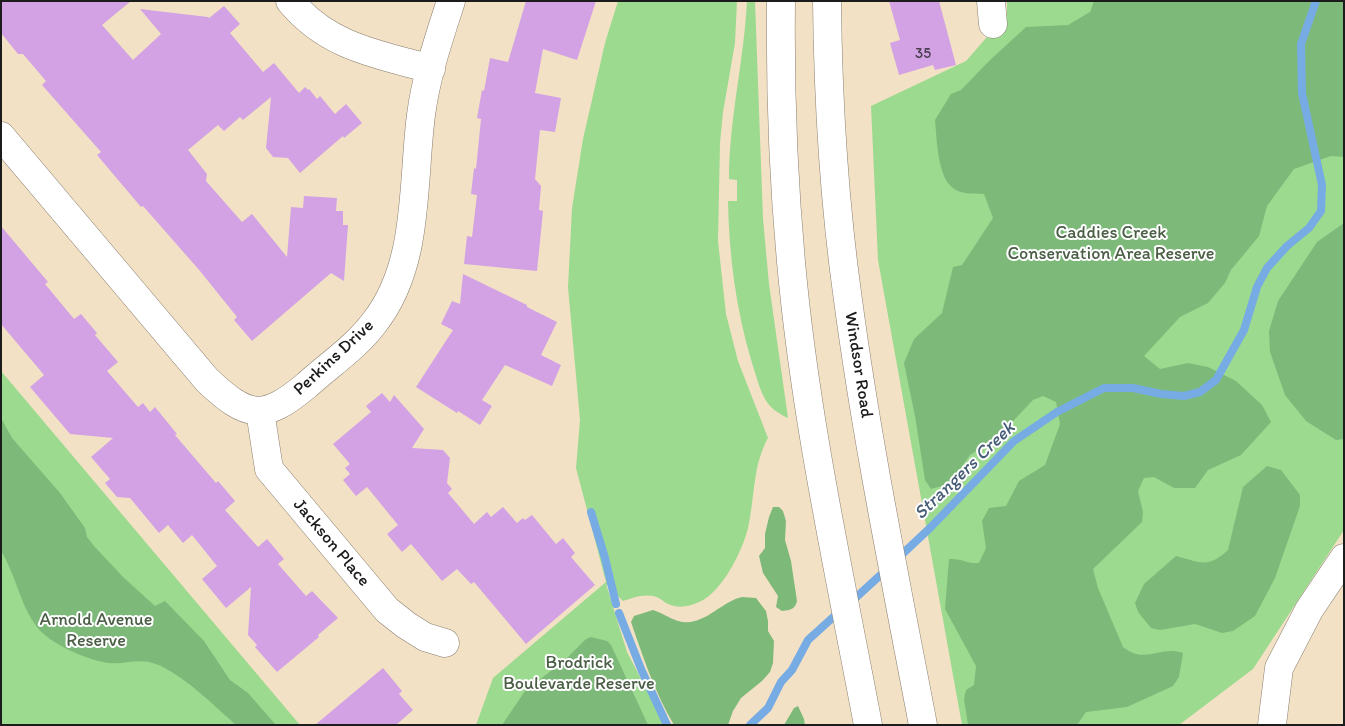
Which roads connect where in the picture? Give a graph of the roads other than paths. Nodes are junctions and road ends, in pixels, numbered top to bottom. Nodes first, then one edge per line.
1 (290, 1) edge
2 (451, 1) edge
3 (781, 1) edge
4 (827, 1) edge
5 (431, 69) junction
6 (1, 136) edge
7 (260, 411) junction
8 (1344, 558) edge
9 (445, 643) dead end
10 (868, 725) edge
11 (923, 725) edge
12 (1272, 725) edge

1 - 5 street
2 - 5 street, Perkins Drive
3 - 10 street
4 - 11 street, Windsor Road
5 - 7 street, Perkins Drive
6 - 7 street
7 - 9 street, Jackson Place
8 - 12 street

